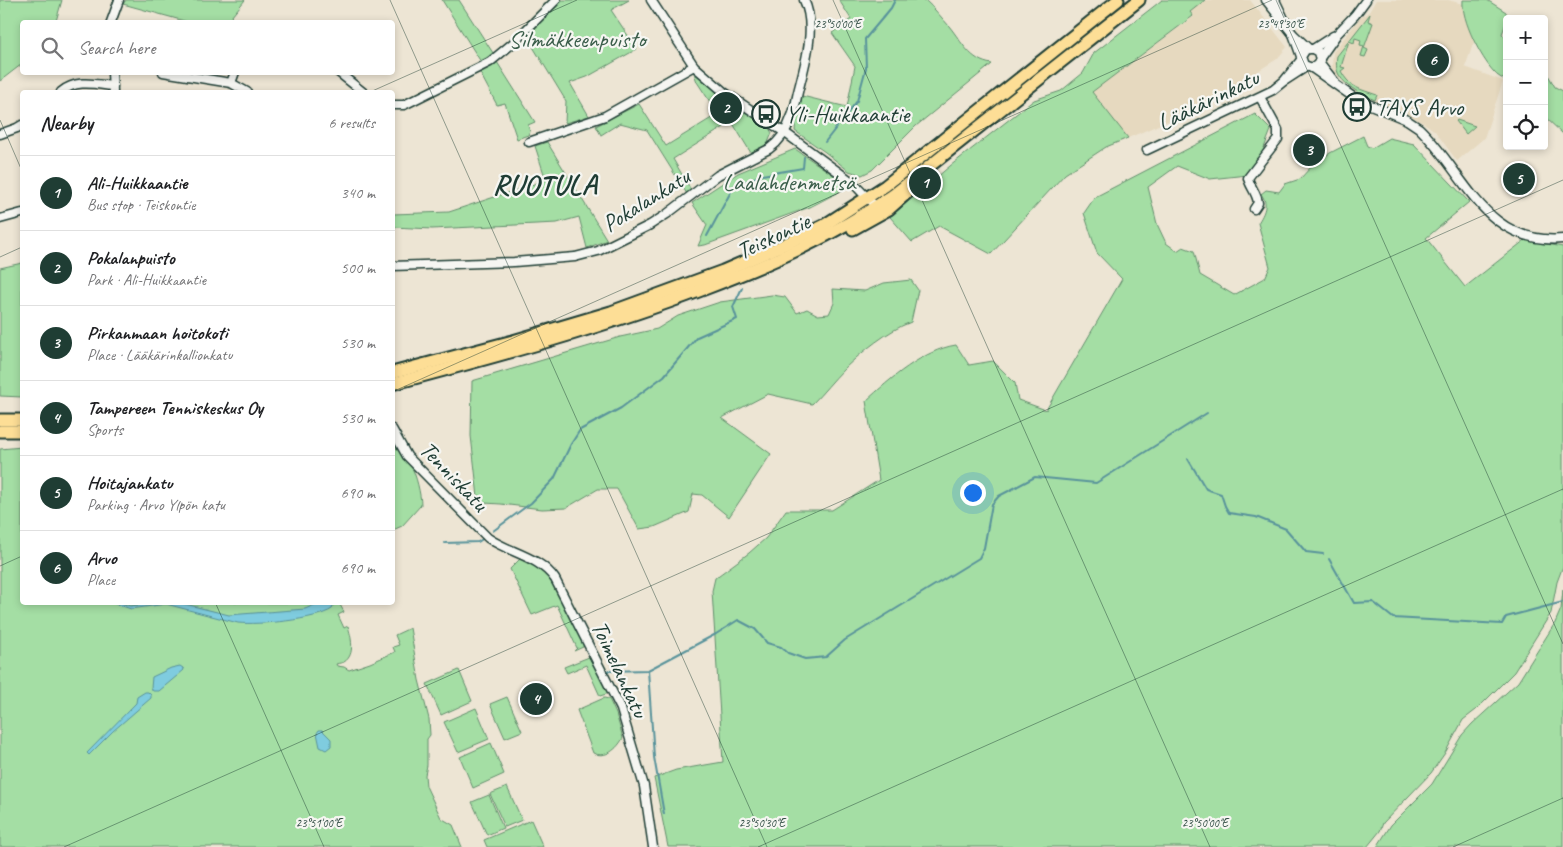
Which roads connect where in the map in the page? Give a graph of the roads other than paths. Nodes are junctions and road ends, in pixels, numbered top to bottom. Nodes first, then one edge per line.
1 (119, 0) edge
2 (556, 0) edge
3 (651, 0) edge
4 (804, 0) edge
5 (1118, 0) edge
6 (1139, 0) edge
7 (1266, 0) edge
8 (1275, 0) edge
9 (1366, 0) edge
10 (112, 20) edge
11 (1286, 25) junction
12 (1292, 34) junction
13 (1337, 34) junction
14 (1311, 49) junction
15 (1301, 58) junction
16 (1319, 60) junction
17 (694, 66) junction
18 (1309, 67) junction
19 (112, 75) edge
20 (182, 75) edge
21 (234, 75) edge
22 (342, 75) edge
23 (1284, 80) junction
24 (231, 83) junction
25 (1335, 83) junction
26 (113, 89) edge
27 (64, 90) edge
28 (243, 90) edge
29 (360, 90) edge
30 (1260, 97) junction
31 (395, 105) edge
32 (20, 126) edge
33 (784, 132) junction
34 (0, 134) edge
35 (529, 142) dead end
36 (1147, 150) dead end
37 (935, 162) junction
38 (872, 202) junction
39 (1254, 209) dead end
40 (20, 213) edge
41 (0, 218) edge
42 (1563, 239) edge
43 (816, 241) junction
44 (395, 266) edge
45 (395, 372) edge
46 (395, 383) edge
47 (0, 420) edge
48 (20, 420) edge
49 (0, 431) edge
50 (20, 431) edge
51 (395, 435) edge
52 (496, 543) joint
53 (653, 847) edge

1 - 10 street
2 - 31 street
3 - 17 street
4 - 33 street
5 - 38 highway, Teiskontie
6 - 37 highway, Teiskontie
7 - 11 street
8 - 11 street
9 - 13 street
11 - 12 street
12 - 14 street
12 - 15 street
13 - 14 street
13 - 16 street
14 - 15 street
14 - 16 street
15 - 18 street
15 - 23 street, Lääkärinkatu
16 - 18 street
16 - 25 street
17 - 33 street
17 - 35 street
18 - 23 street, Lääkärinkatu
18 - 25 street
19 - 26 street
20 - 24 street
21 - 24 street
22 - 29 street
23 - 30 street, Lääkärinkatu
24 - 28 street
25 - 42 street
26 - 27 street
30 - 36 street, Lääkärinkatu
30 - 39 street
32 - 34 street
33 - 38 street
33 - 44 street, Pokalankatu
37 - 38 highway, Teiskontie
37 - 43 highway
38 - 43 highway, Teiskontie
38 - 45 highway, Teiskontie
40 - 41 street
43 - 46 highway, Teiskontie
47 - 48 highway
49 - 50 highway
51 - 52 street, Tenniskatu
52 - 53 street, Toimelankatu

